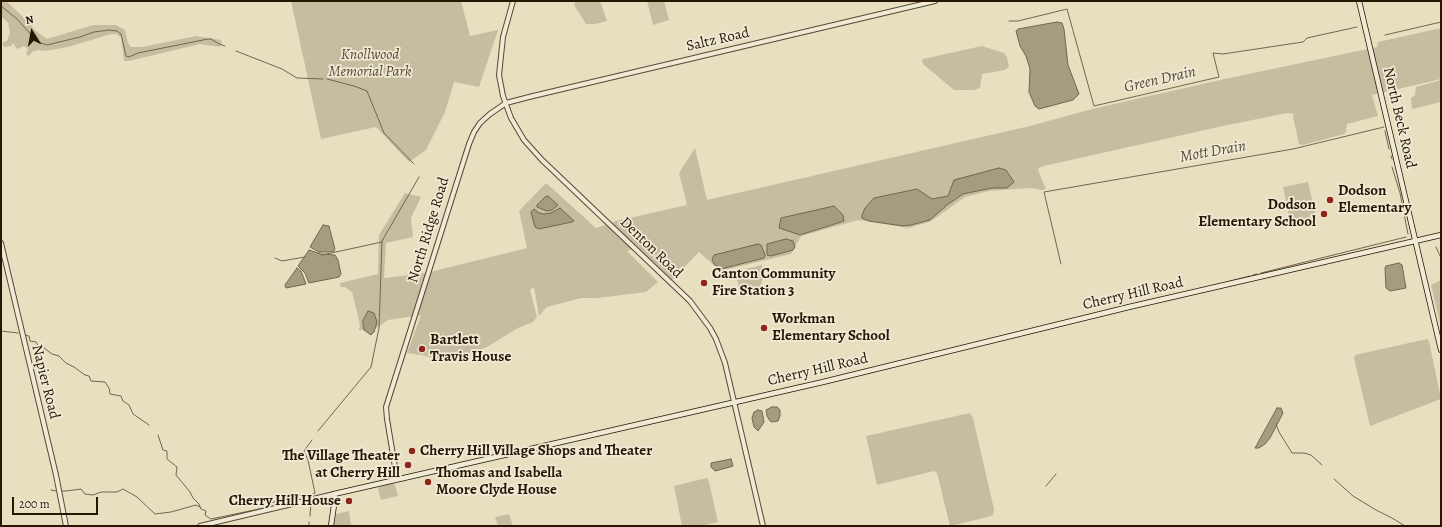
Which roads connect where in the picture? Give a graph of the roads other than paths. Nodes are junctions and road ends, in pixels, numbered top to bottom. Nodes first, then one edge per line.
1 (513, 1) edge
2 (935, 1) edge
3 (1359, 1) edge
4 (506, 103) junction
5 (1441, 235) edge
6 (1416, 241) junction
7 (1, 243) edge
8 (1441, 350) edge
9 (734, 402) junction
10 (397, 479) junction
11 (334, 494) junction
12 (66, 526) edge
13 (200, 526) edge
14 (331, 526) edge
15 (763, 526) edge

1 - 4 street
2 - 4 street, Saltz Road
3 - 6 main road, North Beck Road
4 - 9 street, Denton Road
4 - 10 street, North Ridge Road
5 - 6 main road, Cherry Hill Road
6 - 8 main road, North Beck Road
6 - 9 main road, Cherry Hill Road
7 - 12 street, Napier Road
9 - 10 main road, Cherry Hill Road
9 - 15 street, Denton Road
10 - 11 main road, Cherry Hill Road
11 - 13 street, Cherry Hill Road
11 - 14 main road

